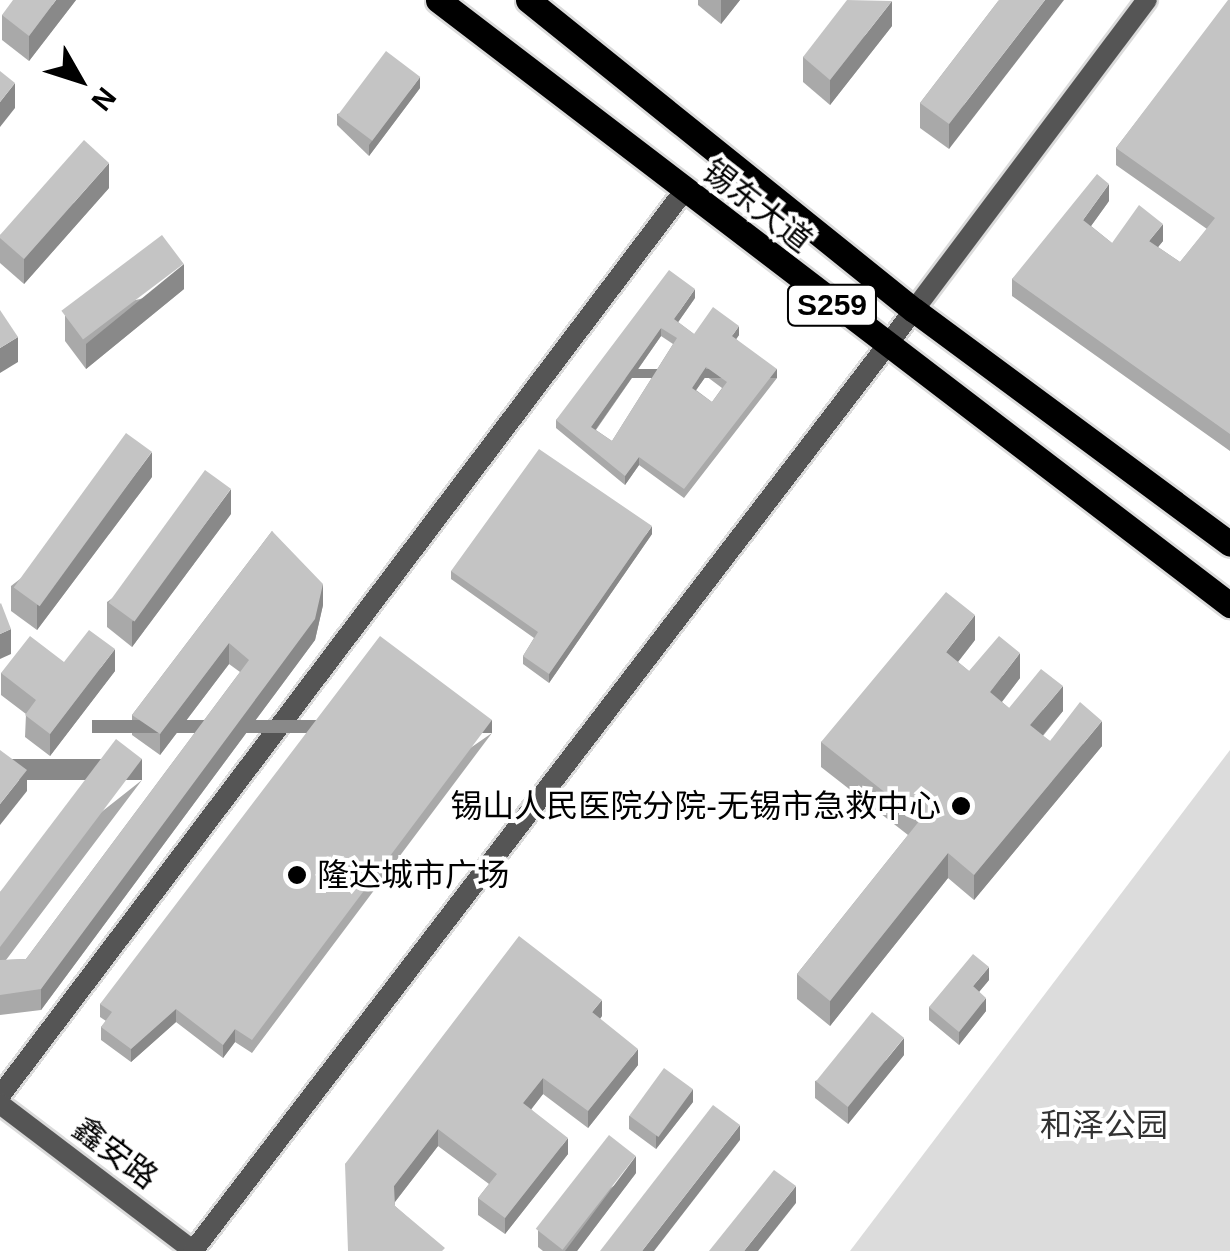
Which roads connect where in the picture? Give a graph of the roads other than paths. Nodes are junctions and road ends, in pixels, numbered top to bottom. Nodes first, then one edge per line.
1 (438, 0) edge
2 (528, 0) edge
3 (1147, 0) edge
4 (684, 191) junction
5 (914, 310) junction
6 (883, 345) junction
7 (1230, 544) edge
8 (1230, 605) edge
9 (0, 1100) edge
10 (193, 1251) edge

1 - 4 main road, 锡东大道 / S259
2 - 5 main road, 锡东大道 / S259
3 - 5 street
4 - 6 main road, 锡东大道 / S259
4 - 9 street
5 - 6 street
5 - 7 main road, 锡东大道 / S259
6 - 8 main road, 锡东大道 / S259
6 - 10 street
9 - 10 street, 鑫安路

